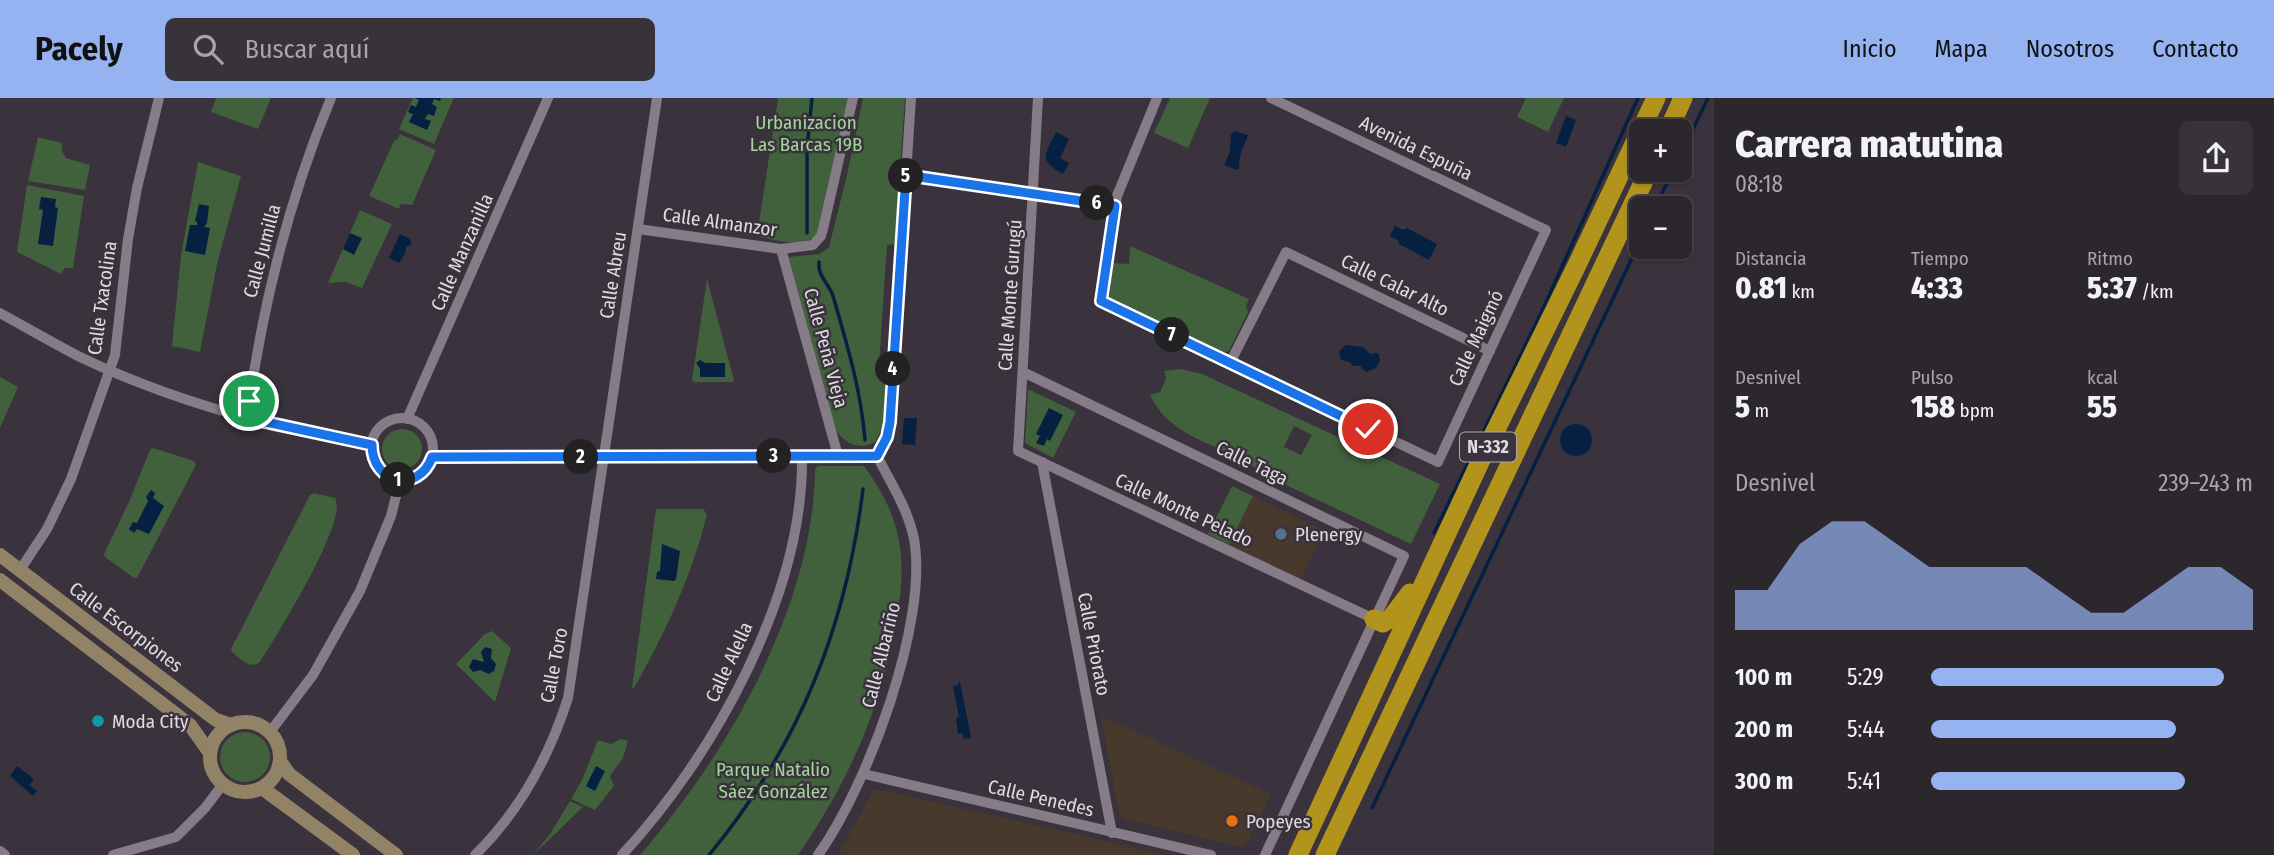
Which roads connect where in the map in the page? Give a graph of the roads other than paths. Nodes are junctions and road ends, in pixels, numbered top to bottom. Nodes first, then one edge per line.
1 (159, 98) edge
2 (331, 98) edge
3 (548, 98) edge
4 (657, 98) edge
5 (853, 98) edge
6 (911, 98) edge
7 (1038, 98) edge
8 (1157, 98) edge
9 (1271, 98) edge
10 (1656, 98) edge
11 (1684, 98) edge
12 (1674, 119) edge
13 (906, 175) junction
14 (1643, 182) edge
15 (1034, 194) junction
16 (1115, 206) junction
17 (638, 229) junction
18 (1546, 230) joint
19 (781, 249) junction
20 (0, 313) edge
21 (1490, 351) junction
22 (1230, 363) junction
23 (109, 369) junction
24 (1023, 372) junction
25 (247, 418) junction
26 (407, 419) junction
27 (372, 445) junction
28 (1018, 451) joint
29 (802, 456) junction
30 (838, 456) junction
31 (877, 456) junction
32 (432, 457) junction
33 (603, 457) junction
34 (1042, 462) junction
35 (400, 480) junction
36 (1443, 542) junction
37 (0, 555) edge
38 (20, 570) junction
39 (0, 580) edge
40 (1374, 619) junction
41 (231, 725) junction
42 (270, 732) junction
43 (210, 753) junction
44 (280, 761) junction
45 (864, 774) junction
46 (223, 784) junction
47 (262, 788) junction
48 (1112, 833) junction
49 (0, 851) edge
50 (5, 855) edge
51 (113, 855) edge
52 (353, 855) edge
53 (396, 855) edge
54 (475, 855) edge
55 (622, 855) edge
56 (818, 855) edge
57 (1211, 855) edge
58 (1265, 855) edge
59 (1298, 855) edge
60 (1325, 855) edge

1 - 23 street, Calle Txacolina
2 - 25 street, Calle Jumilla
3 - 26 street, Calle Manzanilla
4 - 17 street, Calle Abreu
5 - 19 street, Calle Almanzor
6 - 13 street
7 - 15 street, Calle Monte Gurugú
8 - 16 street
9 - 18 street, Avenida Espuña
10 - 36 highway, N-332
11 - 12 highway
13 - 15 street
13 - 31 street
14 - 60 highway, N-332
15 - 16 street
15 - 24 street, Calle Monte Gurugú
16 - 22 street
17 - 19 street, Calle Almanzor
17 - 33 street, Calle Abreu
18 - 21 street, Calle Maigmó
19 - 30 street, Calle Peña Vieja
20 - 23 street
21 - 22 street, Calle Calar Alto
21 - 22 street, Calle Maigmó
23 - 25 street
23 - 38 street, Calle Txacolina
24 - 28 street, Calle Monte Gurugú
24 - 40 street, Calle Taga
25 - 27 street
26 - 27 street
26 - 32 street
27 - 35 street
28 - 34 street, Calle Monte Pelado
29 - 30 street
29 - 33 street
29 - 55 street, Calle Alella
30 - 31 street
31 - 45 street, Calle Albariño
32 - 33 street
32 - 35 street
33 - 54 street, Calle Toro
34 - 40 street, Calle Monte Pelado
34 - 48 street, Calle Priorato
35 - 42 street
36 - 40 highway
36 - 59 highway, N-332
37 - 38 street, Calle Escorpiones
38 - 41 street, Calle Escorpiones
39 - 43 street, Calle Escorpiones
40 - 58 street
41 - 42 street
41 - 43 street
42 - 44 street
43 - 46 street
44 - 47 street
44 - 53 street
45 - 48 street, Calle Penedes
45 - 56 street, Calle Albariño
46 - 47 street
46 - 51 street
47 - 52 street
48 - 57 street, Calle Penedes
49 - 50 street

